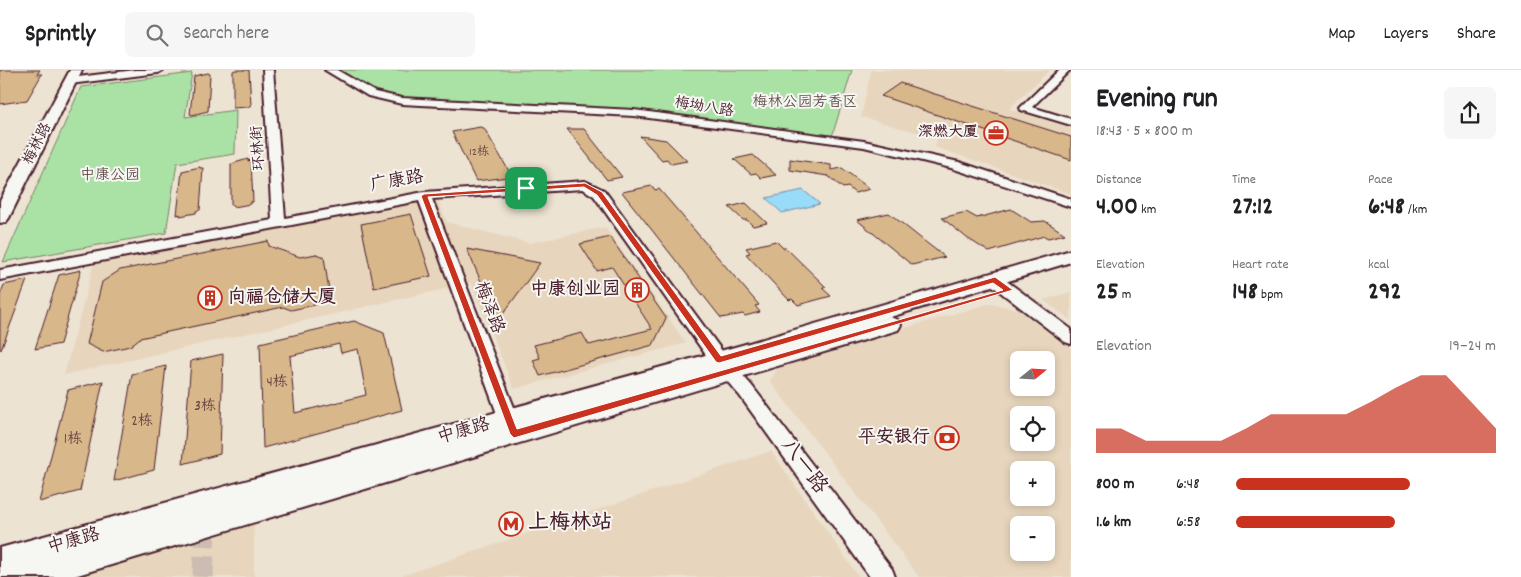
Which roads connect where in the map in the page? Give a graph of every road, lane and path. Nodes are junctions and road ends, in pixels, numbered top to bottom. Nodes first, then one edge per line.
1 (158, 70) edge
2 (268, 70) edge
3 (330, 70) edge
4 (1065, 70) edge
5 (70, 74) edge
6 (1024, 108) joint
7 (1071, 122) edge
8 (4, 178) dead end
9 (424, 196) junction
10 (1071, 203) edge
11 (0, 218) edge
12 (279, 223) junction
13 (1071, 256) edge
14 (1071, 272) edge
15 (0, 275) edge
16 (1002, 285) junction
17 (1071, 338) edge
18 (724, 366) junction
19 (512, 427) junction
20 (0, 563) edge
21 (21, 577) edge
22 (884, 577) edge

1 - 5 street
2 - 12 street, 环林街
3 - 10 street, 梅坳八路
4 - 6 street
5 - 8 main road, 梅林路
5 - 11 main road, 梅林路
6 - 7 street
9 - 12 street, 广康路
9 - 18 street, 广康路
9 - 19 street, 梅泽路
12 - 15 street, 广康路
13 - 16 main road, 中康路
14 - 16 main road, 中康路
16 - 17 street
16 - 18 main road, 中康路
18 - 19 main road, 中康路
18 - 22 street, 八一路
19 - 20 main road, 中康路
19 - 21 main road, 中康路

